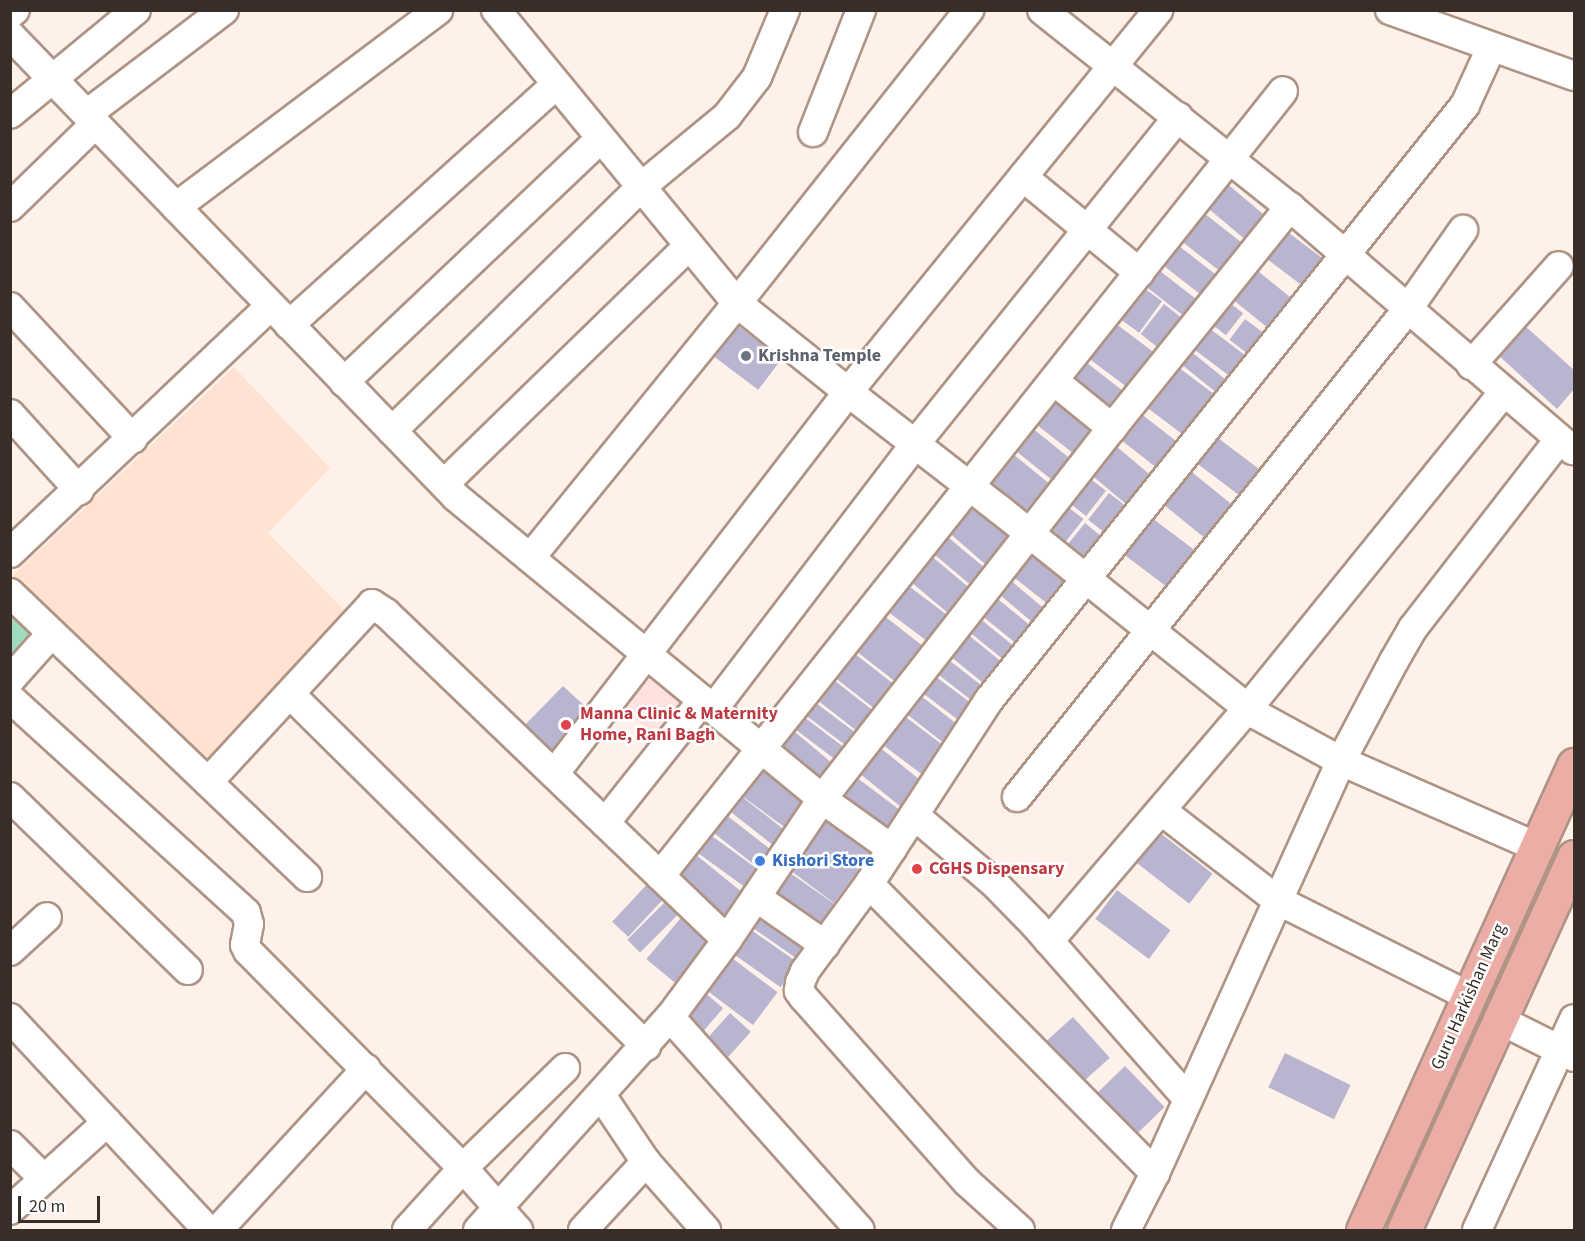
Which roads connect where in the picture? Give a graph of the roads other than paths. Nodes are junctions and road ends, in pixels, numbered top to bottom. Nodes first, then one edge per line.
1 (15, 10) edge
2 (136, 10) edge
3 (224, 10) edge
4 (438, 10) edge
5 (496, 10) edge
6 (785, 10) edge
7 (861, 10) edge
8 (969, 10) edge
9 (1042, 10) edge
10 (1158, 10) edge
11 (1390, 10) edge
12 (10, 14) edge
13 (10, 35) edge
14 (1491, 48) junction
15 (1113, 66) junction
16 (1575, 75) edge
17 (52, 78) junction
18 (557, 84) junction
19 (1283, 91) dead end
20 (10, 114) edge
21 (1178, 117) junction
22 (92, 119) junction
23 (813, 132) dead end
24 (601, 138) junction
25 (1231, 158) junction
26 (1023, 177) junction
27 (641, 187) junction
28 (10, 207) edge
29 (176, 207) junction
30 (1290, 207) junction
31 (1087, 229) junction
32 (1463, 230) dead end
33 (689, 246) junction
34 (1347, 256) junction
35 (1559, 266) dead end
36 (1140, 273) junction
37 (737, 303) junction
38 (10, 307) edge
39 (1407, 310) junction
40 (279, 316) junction
41 (1471, 365) junction
42 (1054, 381) junction
43 (344, 382) junction
44 (848, 392) junction
45 (1503, 393) junction
46 (10, 414) edge
47 (1112, 428) junction
48 (392, 431) junction
49 (133, 439) junction
50 (915, 444) junction
51 (1567, 446) edge
52 (444, 484) junction
53 (968, 486) junction
54 (79, 490) junction
55 (1029, 534) junction
56 (16, 538) edge
57 (530, 558) junction
58 (1086, 579) junction
59 (10, 593) edge
60 (1150, 631) junction
61 (51, 634) junction
62 (647, 654) junction
63 (10, 680) edge
64 (290, 694) junction
65 (10, 698) edge
66 (708, 704) junction
67 (1248, 708) junction
68 (762, 748) junction
69 (1341, 761) junction
70 (1575, 765) edge
71 (554, 774) junction
72 (208, 782) junction
73 (10, 796) edge
74 (1017, 797) dead end
75 (822, 799) junction
76 (1162, 811) junction
77 (914, 815) junction
78 (604, 823) junction
79 (1537, 847) junction
80 (892, 849) junction
81 (1575, 857) edge
82 (660, 876) junction
83 (307, 877) dead end
84 (869, 884) junction
85 (756, 897) junction
86 (1277, 900) junction
87 (47, 917) dead end
88 (727, 940) junction
89 (1049, 941) junction
90 (825, 945) junction
91 (10, 951) edge
92 (188, 970) dead end
93 (1469, 996) junction
94 (670, 1017) junction
95 (10, 1018) edge
96 (1575, 1019) edge
97 (1502, 1021) junction
98 (645, 1046) junction
99 (1567, 1054) edge
100 (565, 1068) dead end
101 (366, 1069) junction
102 (601, 1095) junction
103 (1188, 1099) junction
104 (107, 1122) junction
105 (10, 1145) edge
106 (646, 1162) junction
107 (464, 1168) junction
108 (1155, 1173) junction
109 (44, 1179) junction
110 (10, 1210) edge
111 (509, 1220) edge
112 (225, 1227) edge
113 (407, 1230) edge
114 (478, 1230) edge
115 (583, 1230) edge
116 (706, 1230) edge
117 (860, 1230) edge
118 (1020, 1230) edge
119 (1126, 1230) edge
120 (1363, 1230) edge
121 (1404, 1230) edge
122 (1477, 1230) edge

1 - 12 street
2 - 17 street
3 - 22 street
4 - 29 street
5 - 18 street
6 - 27 street
7 - 23 street
8 - 37 street
9 - 15 street
10 - 15 street
11 - 14 street
13 - 17 street
14 - 16 street
14 - 34 street
15 - 21 street
15 - 26 street
17 - 20 street
17 - 22 street
18 - 24 street
18 - 40 street
19 - 25 street
21 - 25 street
21 - 31 street
22 - 28 street
22 - 29 street
24 - 27 street
24 - 43 street
25 - 30 street
25 - 36 street
26 - 31 street
26 - 44 street
27 - 33 street
27 - 48 street
29 - 40 street
30 - 34 street
30 - 47 street
31 - 36 street
31 - 50 street
32 - 39 street
33 - 37 street
33 - 52 street
34 - 39 street
34 - 58 street
35 - 41 street
36 - 42 street
37 - 44 street
37 - 57 street
38 - 49 street
39 - 41 street
39 - 60 street
40 - 43 street
40 - 49 street
41 - 45 street
42 - 47 street
42 - 53 street
43 - 48 street
44 - 50 street
44 - 62 street
45 - 51 street
45 - 67 street
46 - 54 street
47 - 55 street
48 - 52 street
49 - 54 street
50 - 53 street
50 - 66 street
51 - 69 street
52 - 57 street
53 - 55 street
53 - 68 street
54 - 56 street
55 - 58 street
55 - 75 street
57 - 62 street
58 - 60 street
58 - 77 street
59 - 61 street
60 - 67 street
60 - 74 street
61 - 63 street
61 - 72 street
62 - 66 street
62 - 71 street
64 - 71 street
64 - 72 street
64 - 98 street
65 - 101 street
66 - 68 street
66 - 78 street
67 - 69 street
67 - 76 street
68 - 75 street
68 - 82 street
69 - 79 street
69 - 86 street
70 - 79 main road, Guru Harkishan Marg
71 - 78 street
72 - 83 street
73 - 92 street
75 - 80 street
75 - 85 street
76 - 86 street
76 - 89 street
77 - 80 street
77 - 89 street
78 - 82 street
79 - 93 main road, Guru Harkishan Marg
80 - 84 street
81 - 97 main road
82 - 88 street
84 - 90 street
84 - 108 street
85 - 88 street
85 - 90 street
86 - 93 street
86 - 103 street
87 - 91 street
88 - 94 street
89 - 103 street
90 - 118 street
93 - 120 main road, Guru Harkishan Marg
94 - 98 street
94 - 117 street
95 - 104 street
96 - 99 street
97 - 99 street
97 - 121 main road
98 - 102 street
99 - 122 street
100 - 107 street
101 - 107 street
101 - 112 street
102 - 106 street
102 - 111 street
103 - 108 street
104 - 109 street
104 - 112 street
105 - 109 street
106 - 115 street
106 - 116 street
107 - 111 street
107 - 113 street
108 - 119 street
109 - 110 street
111 - 114 street

